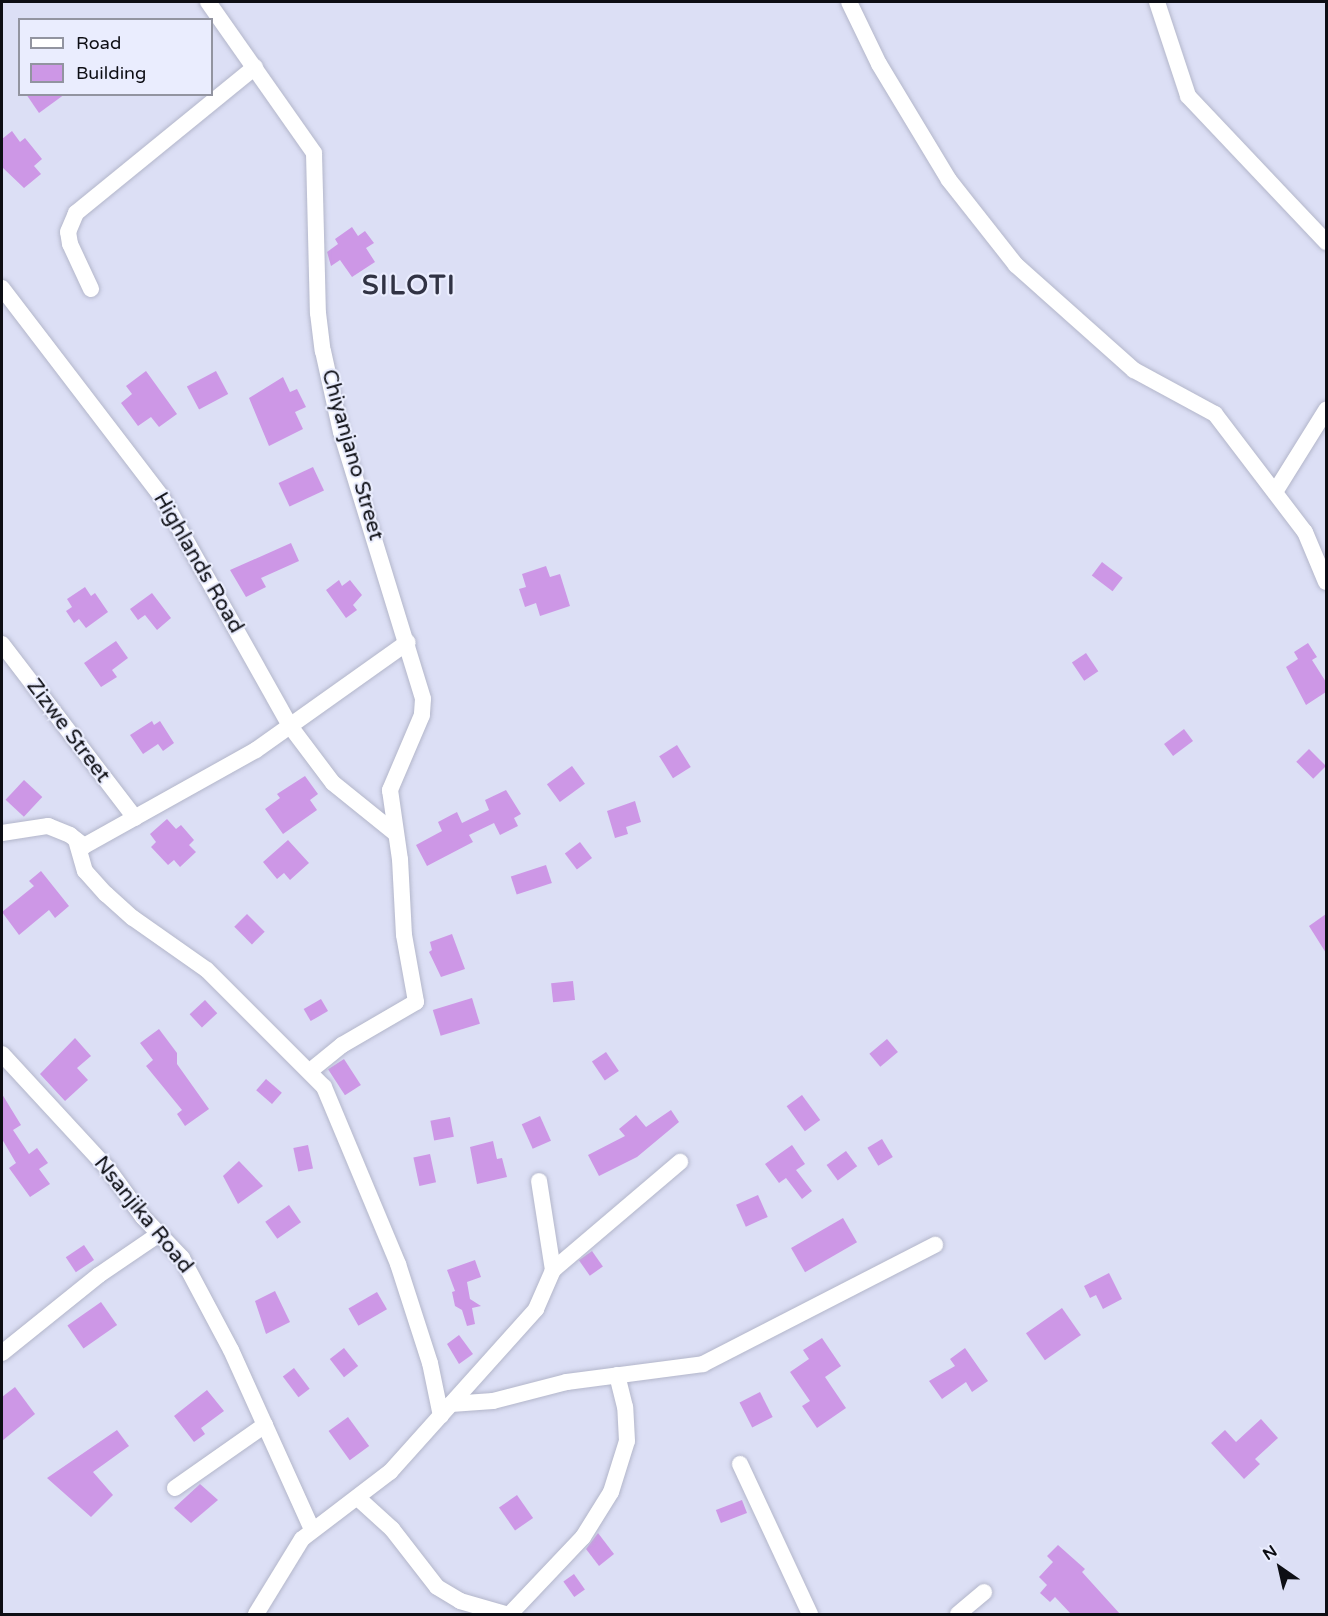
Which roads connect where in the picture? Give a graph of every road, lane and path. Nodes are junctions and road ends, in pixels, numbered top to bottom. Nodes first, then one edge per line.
1 (208, 2) edge
2 (849, 2) edge
3 (1157, 2) edge
4 (255, 67) junction
5 (1326, 242) edge
6 (2, 288) edge
7 (91, 288) dead end
8 (1326, 410) edge
9 (1275, 492) junction
10 (1326, 582) edge
11 (408, 642) junction
12 (2, 644) edge
13 (290, 726) junction
14 (135, 818) junction
15 (2, 832) edge
16 (395, 833) junction
17 (76, 840) junction
18 (2, 1054) edge
19 (310, 1071) junction
20 (681, 1162) dead end
21 (539, 1181) dead end
22 (159, 1234) junction
23 (935, 1245) dead end
24 (553, 1270) junction
25 (2, 1353) edge
26 (617, 1375) junction
27 (446, 1410) junction
28 (265, 1425) junction
29 (740, 1464) dead end
30 (175, 1488) dead end
31 (359, 1499) junction
32 (312, 1529) junction
33 (984, 1592) dead end
34 (256, 1614) edge
35 (505, 1614) edge
36 (510, 1614) edge
37 (810, 1614) edge
38 (958, 1614) edge

1 - 4 street, Chiyanjano Street
2 - 9 street
3 - 5 street
4 - 7 street
4 - 11 street, Chiyanjano Street
6 - 13 street, Highlands Road
8 - 9 street
9 - 10 street
11 - 13 street
11 - 16 street, Chiyanjano Street
12 - 14 street, Zizwe Street
13 - 14 street
13 - 16 street, Highlands Road
14 - 17 street
15 - 17 street
16 - 19 street, Chiyanjano Street
17 - 19 street
18 - 22 street, Nsanjika Road
19 - 27 street
20 - 24 street
21 - 24 street
22 - 25 street
22 - 28 street, Nsanjika Road
23 - 26 street
24 - 27 street
26 - 27 street
26 - 36 street
27 - 31 street
28 - 30 street
28 - 32 street, Nsanjika Road
29 - 37 street
31 - 32 street
31 - 35 street
32 - 34 street
33 - 38 street

